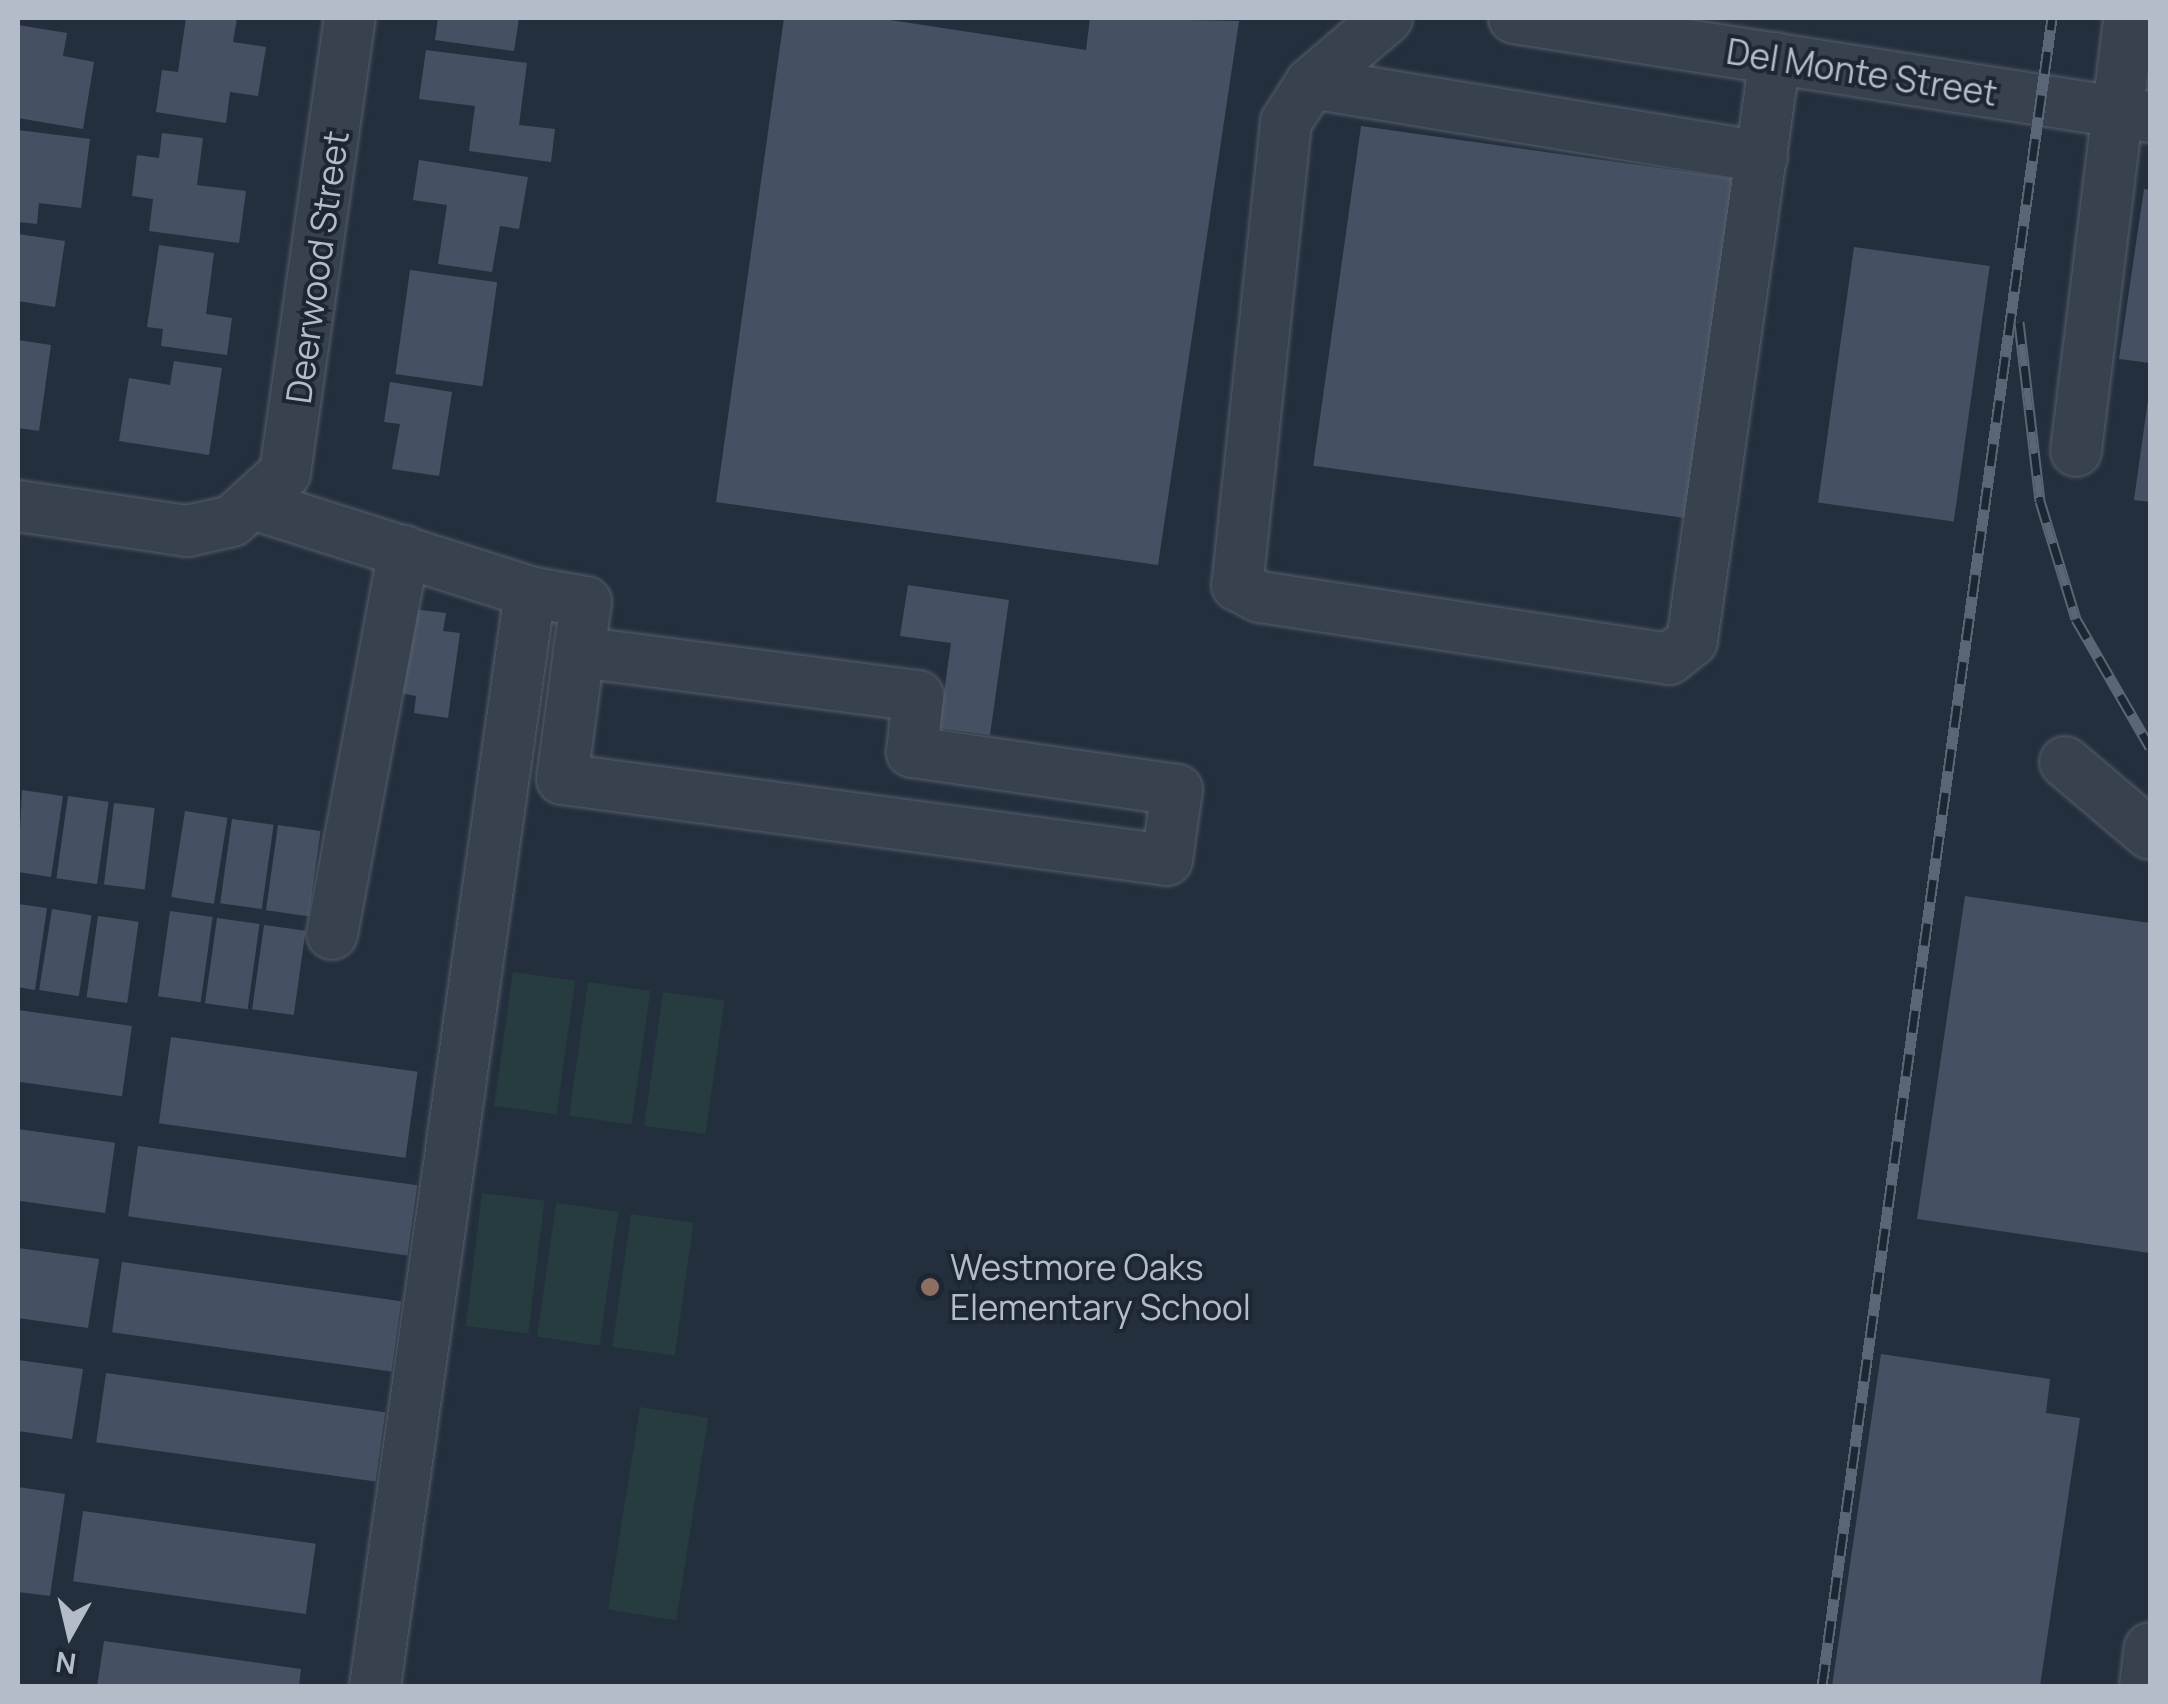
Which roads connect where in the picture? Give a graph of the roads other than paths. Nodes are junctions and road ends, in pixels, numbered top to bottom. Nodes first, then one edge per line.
1 (350, 18) edge
2 (1386, 18) edge
3 (1514, 18) edge
4 (2129, 18) edge
5 (1775, 58) junction
6 (1311, 83) junction
7 (2133, 114) edge
8 (1762, 158) junction
9 (2076, 451) dead end
10 (256, 505) junction
11 (18, 506) edge
12 (404, 551) junction
13 (530, 592) junction
14 (579, 652) junction
15 (2065, 762) dead end
16 (2150, 834) edge
17 (332, 934) dead end
18 (2150, 1648) edge
19 (375, 1686) edge
20 (2145, 1686) edge

1 - 10 street, Deerwood Street
2 - 6 street
3 - 5 street, Del Monte Street
4 - 7 street
5 - 7 street, Del Monte Street
5 - 8 street
6 - 8 street
6 - 8 street
7 - 9 street
10 - 11 street
10 - 12 street
12 - 13 street
12 - 17 street
13 - 14 street
13 - 19 street
14 - 14 street
15 - 16 street
18 - 20 street

